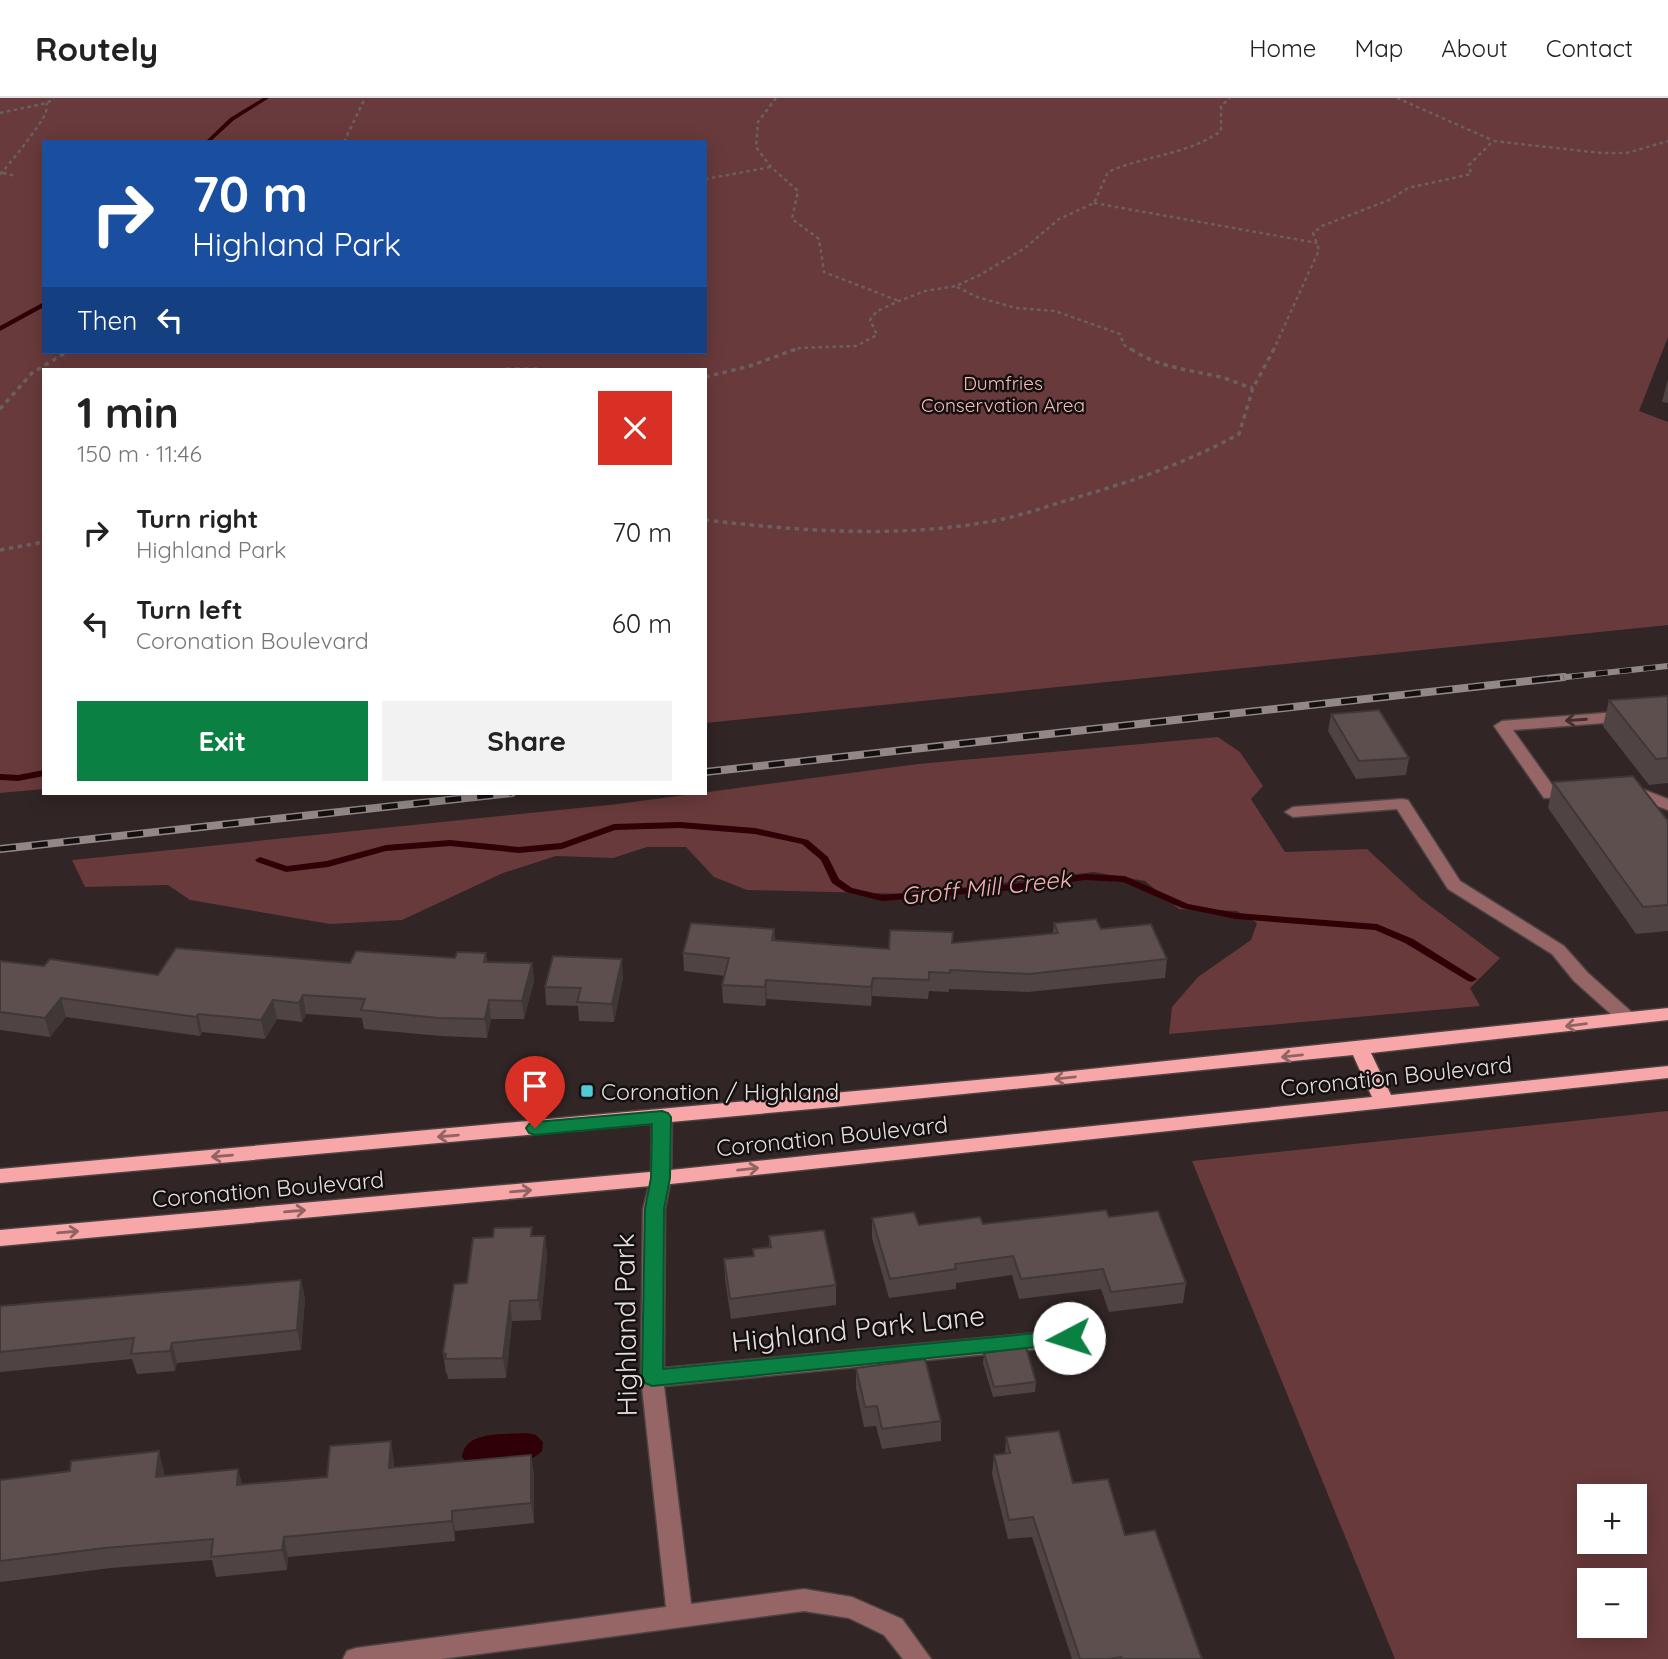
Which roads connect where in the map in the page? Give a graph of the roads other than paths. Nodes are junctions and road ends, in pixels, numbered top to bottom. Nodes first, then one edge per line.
1 (1668, 713) edge
2 (1615, 788) edge
3 (1593, 790) edge
4 (1668, 805) edge
5 (1293, 812) dead end
6 (1668, 1014) edge
7 (1628, 1019) junction
8 (1360, 1049) junction
9 (1668, 1072) edge
10 (1384, 1102) junction
11 (662, 1117) junction
12 (0, 1176) edge
13 (661, 1178) junction
14 (0, 1238) edge
15 (1069, 1338) dead end
16 (652, 1378) junction
17 (680, 1616) junction
18 (356, 1659) edge
19 (918, 1659) edge

1 -> 3 street
2 - 4 street
5 - 7 street
6 - 7 main road, Coronation Boulevard
7 -> 8 main road, Coronation Boulevard
8 - 10 main road
8 -> 11 main road, Coronation Boulevard
9 - 10 main road, Coronation Boulevard
13 -> 10 main road, Coronation Boulevard
11 -> 12 main road, Coronation Boulevard
11 - 13 street, Highland Park
14 -> 13 main road, Coronation Boulevard
13 - 16 street, Highland Park
15 - 16 street, Highland Park Lane
16 - 17 street, Highland Park
17 - 18 street
17 - 19 street

